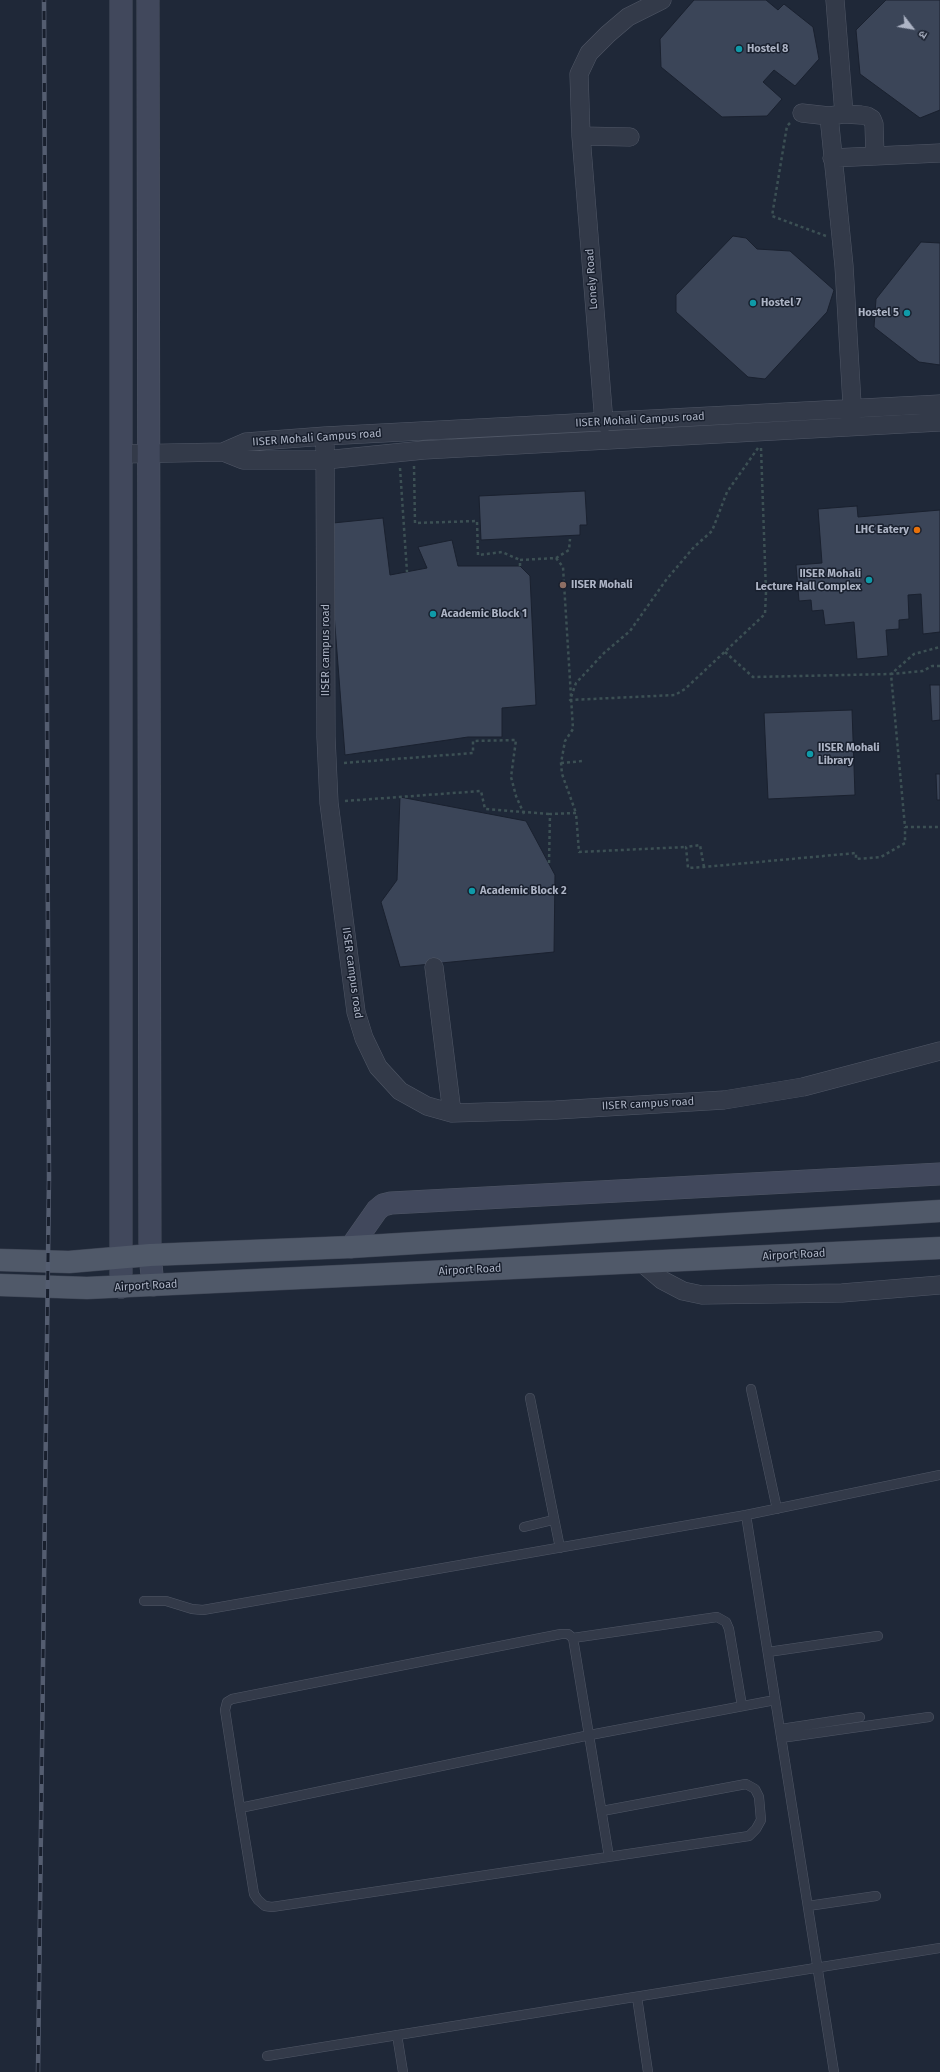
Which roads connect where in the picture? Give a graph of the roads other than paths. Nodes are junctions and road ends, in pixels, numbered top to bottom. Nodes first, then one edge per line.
1 (121, 0) edge
2 (148, 0) edge
3 (662, 0) edge
4 (835, 0) edge
5 (802, 113) road end
6 (836, 115) junction
7 (581, 136) junction
8 (630, 137) dead end
9 (940, 153) edge
10 (875, 156) junction
11 (832, 158) junction
12 (940, 404) edge
13 (852, 409) junction
14 (604, 422) junction
15 (940, 422) edge
16 (854, 427) junction
17 (325, 436) junction
18 (223, 452) junction
19 (122, 454) junction
20 (148, 454) junction
21 (325, 460) junction
22 (434, 967) dead end
23 (940, 1051) edge
24 (452, 1113) junction
25 (940, 1174) edge
26 (940, 1211) edge
27 (351, 1247) junction
28 (940, 1248) edge
29 (150, 1255) junction
30 (123, 1258) junction
31 (0, 1260) edge
32 (641, 1262) junction
33 (0, 1285) edge
34 (153, 1285) junction
35 (940, 1285) edge
36 (121, 1287) junction
37 (751, 1389) dead end
38 (530, 1398) dead end
39 (940, 1475) edge
40 (777, 1508) junction
41 (746, 1515) junction
42 (553, 1520) junction
43 (524, 1527) dead end
44 (560, 1548) junction
45 (144, 1601) dead end
46 (878, 1636) dead end
47 (573, 1638) junction
48 (768, 1652) junction
49 (775, 1700) junction
50 (742, 1706) junction
51 (928, 1716) dead end
52 (860, 1717) dead end
53 (781, 1729) junction
54 (590, 1735) junction
55 (781, 1738) junction
56 (240, 1808) junction
57 (602, 1811) junction
58 (609, 1857) junction
59 (876, 1896) dead end
60 (808, 1906) junction
61 (940, 1948) edge
62 (818, 1969) junction
63 (637, 1997) junction
64 (397, 2035) junction
65 (267, 2056) dead end
66 (403, 2072) edge
67 (648, 2072) edge
68 (834, 2072) edge

1 - 19 street
2 - 20 street
3 - 7 street, Lonely Road
4 - 6 street
5 - 6 street
6 - 10 street
6 - 11 street
7 - 8 street
7 - 14 street, Lonely Road
9 - 10 street
10 - 11 street
11 - 13 street
12 - 13 street, IISER Mohali Campus road
13 - 14 street, IISER Mohali Campus road
13 - 16 street
14 - 17 street, IISER Mohali Campus road
15 - 16 street, IISER Mohali Campus road
16 - 21 street, IISER Mohali Campus road
17 - 18 street, IISER Mohali Campus road
17 - 21 street, IISER campus road
18 - 20 street
18 - 21 street, IISER Mohali Campus road
19 - 20 street
19 - 30 street
20 - 29 street
21 - 24 street, IISER campus road
22 - 24 street
23 - 24 street, IISER campus road
25 - 27 street
26 - 27 main road
27 - 29 main road
28 - 32 main road, Airport Road
29 - 30 main road
29 - 34 street
30 - 31 main road
30 - 36 street
32 - 34 main road, Airport Road
32 - 35 street
33 - 36 main road, Airport Road
34 - 36 main road, Airport Road
37 - 40 lane
38 - 42 lane
39 - 40 lane
40 - 41 lane
41 - 44 lane
41 - 48 lane
42 - 43 lane
42 - 44 lane
44 - 45 lane
46 - 48 lane
47 - 50 lane
47 - 54 lane
47 - 56 lane
48 - 49 lane
49 - 50 lane
49 - 53 lane
50 - 54 lane
51 - 55 lane
52 - 53 lane
53 - 55 lane
54 - 56 lane
54 - 57 lane
55 - 60 lane
56 - 58 lane
57 - 58 lane
57 - 58 lane
59 - 60 lane
60 - 62 lane
61 - 62 lane
62 - 63 lane
62 - 68 lane
63 - 64 lane
63 - 67 lane
64 - 65 lane
64 - 66 lane

